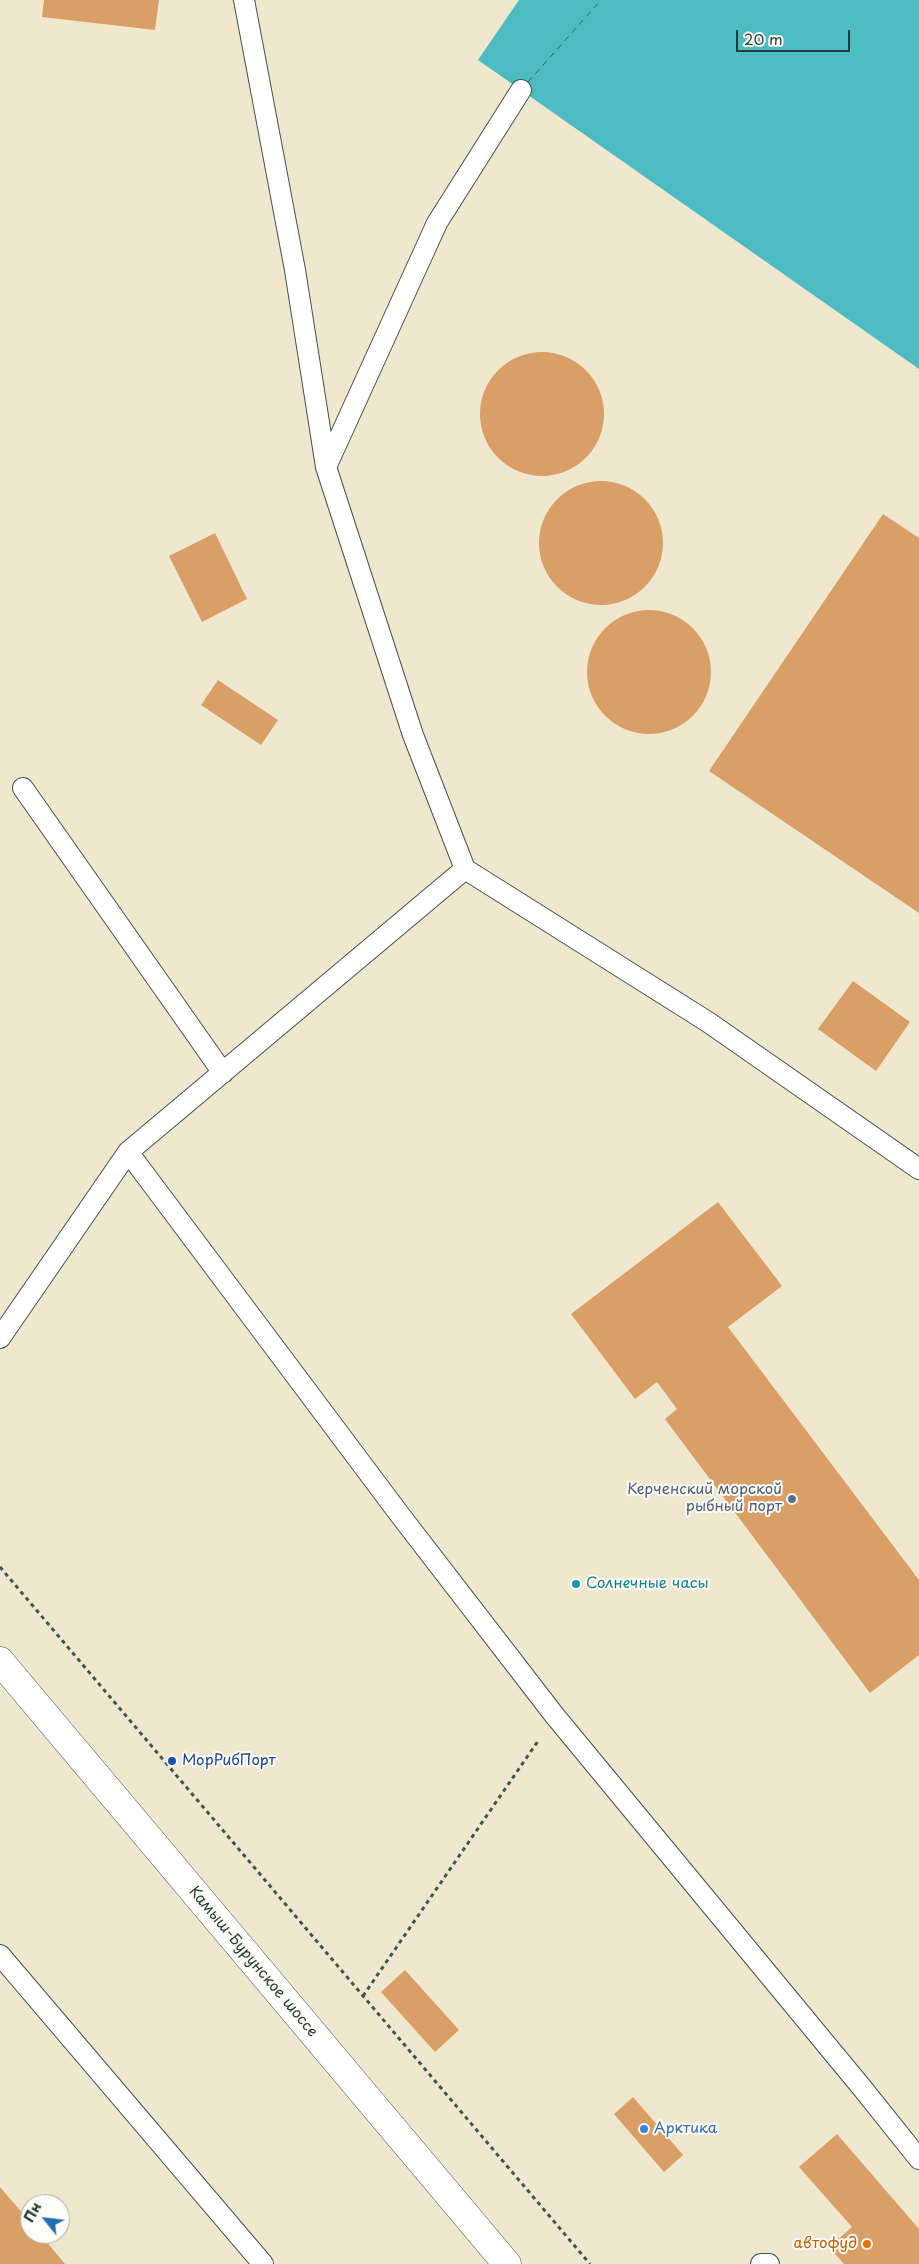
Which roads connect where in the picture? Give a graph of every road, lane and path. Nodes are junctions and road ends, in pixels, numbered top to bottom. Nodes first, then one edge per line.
1 (244, 0) edge
2 (520, 90) dead end
3 (326, 467) junction
4 (23, 788) dead end
5 (465, 868) junction
6 (223, 1073) junction
7 (128, 1152) junction
8 (919, 1169) edge
9 (0, 1338) edge
10 (0, 1567) edge
11 (0, 1661) edge
12 (555, 1716) junction
13 (0, 1955) edge
14 (363, 1996) junction
15 (919, 2159) edge
16 (258, 2262) edge
17 (507, 2264) edge
18 (590, 2264) edge
19 (761, 2264) edge
20 (769, 2264) edge

1 - 3 lane
2 - 3 lane
3 - 5 lane
4 - 6 lane
5 - 6 lane
5 - 8 lane
6 - 7 lane
7 - 9 lane
7 - 12 lane
10 - 14 path
11 - 17 main road, Камыш-Бурунское шоссе
12 - 14 path
12 - 15 lane
13 - 16 lane
14 - 18 path
19 - 20 lane

